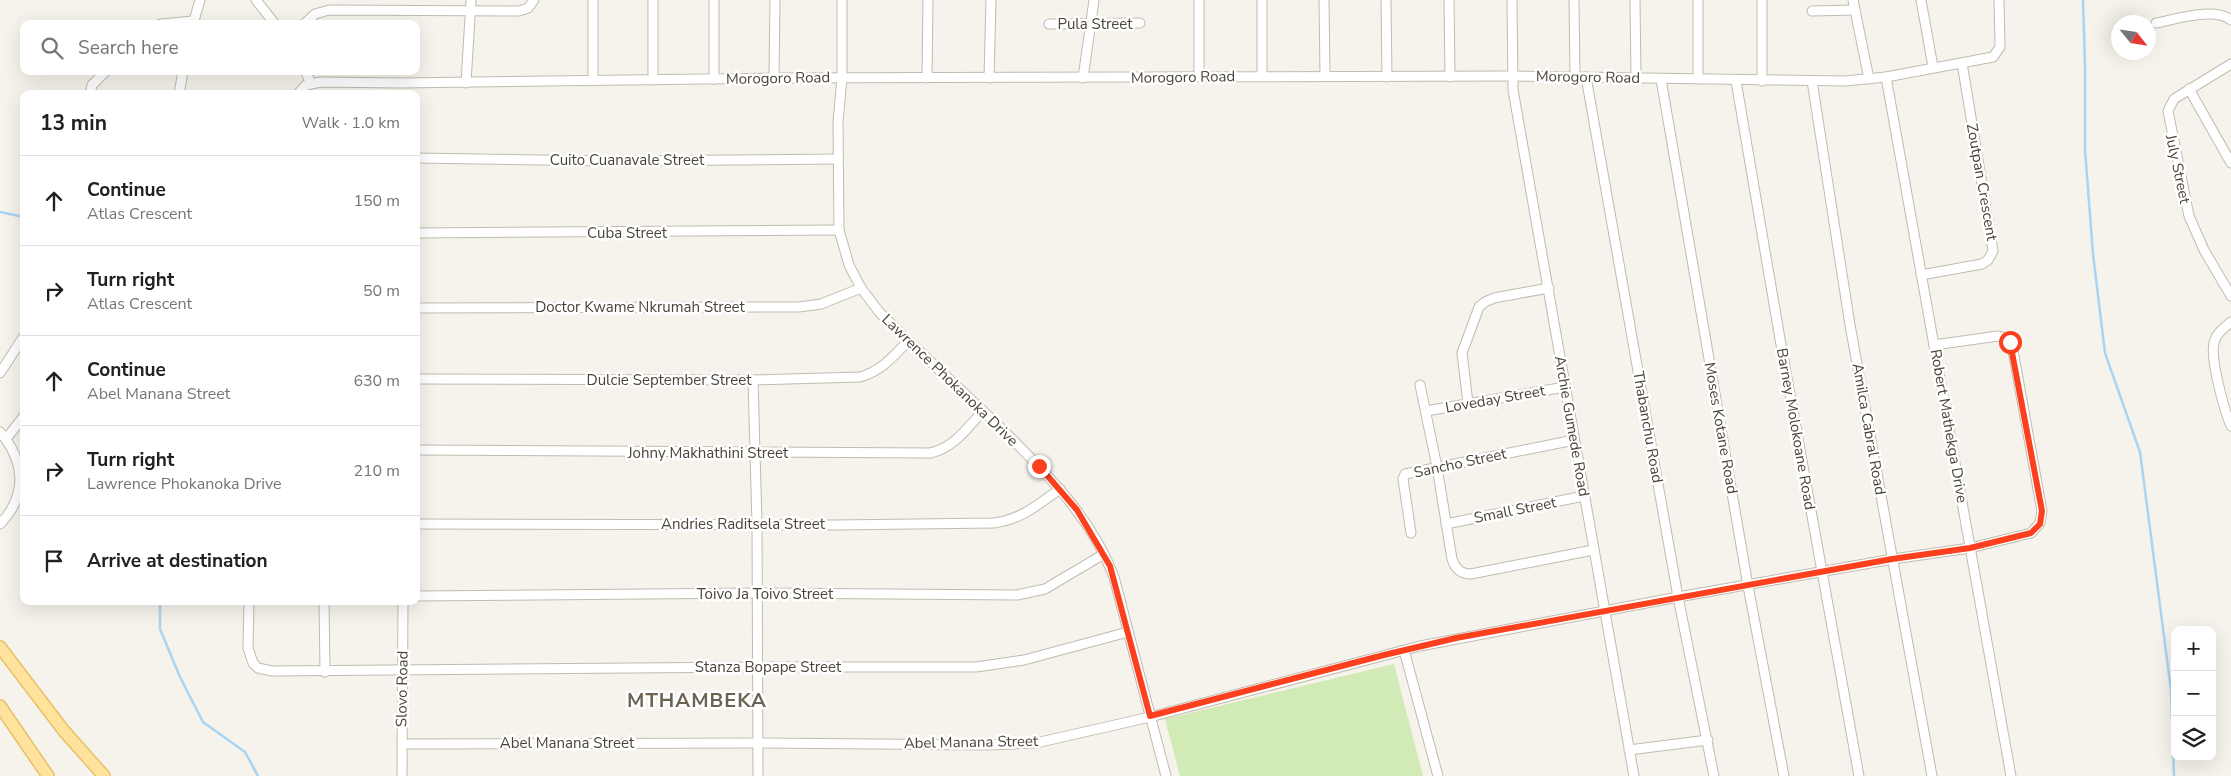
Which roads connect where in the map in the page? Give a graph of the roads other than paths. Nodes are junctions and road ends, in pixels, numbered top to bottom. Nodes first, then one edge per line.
1 (200, 0) edge
2 (256, 0) edge
3 (407, 0) edge
4 (471, 0) edge
5 (534, 0) edge
6 (593, 0) edge
7 (653, 0) edge
8 (714, 0) edge
9 (774, 0) edge
10 (842, 0) edge
11 (928, 0) edge
12 (991, 0) edge
13 (1094, 0) edge
14 (1199, 0) edge
15 (1262, 0) edge
16 (1324, 0) edge
17 (1386, 0) edge
18 (1449, 0) edge
19 (1512, 0) edge
20 (1574, 0) edge
21 (1635, 0) edge
22 (1698, 0) edge
23 (1762, 0) edge
24 (1853, 0) edge
25 (1921, 0) edge
26 (1999, 0) edge
27 (1855, 10) junction
28 (408, 11) junction
29 (470, 11) junction
30 (1812, 11) dead end
31 (194, 20) edge
32 (273, 20) edge
33 (308, 20) edge
34 (2231, 20) edge
35 (1092, 23) junction
36 (1140, 23) dead end
37 (2156, 23) dead end
38 (1049, 24) dead end
39 (1962, 63) junction
40 (2231, 64) edge
41 (1933, 67) junction
42 (102, 75) edge
43 (182, 75) edge
44 (307, 75) edge
45 (1199, 76) junction
46 (1262, 76) junction
47 (1325, 76) junction
48 (1512, 76) junction
49 (1886, 76) junction
50 (1388, 77) junction
51 (1450, 77) junction
52 (1574, 77) junction
53 (1586, 77) junction
54 (1636, 77) junction
55 (774, 78) junction
56 (842, 78) junction
57 (928, 78) junction
58 (989, 78) junction
59 (1083, 78) junction
60 (714, 79) junction
61 (1661, 79) junction
62 (1698, 79) junction
63 (1869, 79) junction
64 (593, 80) junction
65 (653, 80) junction
66 (1736, 81) junction
67 (1762, 81) junction
68 (1812, 81) junction
69 (311, 83) junction
70 (466, 83) junction
71 (400, 84) junction
72 (2189, 89) junction
73 (91, 90) edge
74 (180, 90) edge
75 (301, 90) edge
76 (400, 90) edge
77 (420, 158) edge
78 (838, 158) junction
79 (2231, 163) edge
80 (839, 230) junction
81 (420, 233) edge
82 (1921, 274) junction
83 (860, 288) junction
84 (1549, 288) junction
85 (2231, 296) edge
86 (420, 308) edge
87 (2231, 322) edge
88 (908, 341) junction
89 (20, 342) edge
90 (1934, 345) junction
91 (0, 373) edge
92 (420, 379) edge
93 (753, 380) junction
94 (1420, 385) dead end
95 (1565, 387) junction
96 (1468, 403) junction
97 (983, 411) junction
98 (1426, 411) junction
99 (20, 420) edge
100 (2231, 426) edge
101 (3, 435) edge
102 (1574, 440) junction
103 (420, 450) edge
104 (756, 453) junction
105 (1437, 467) junction
106 (20, 479) edge
107 (20, 487) edge
108 (1060, 489) junction
109 (1584, 496) junction
110 (0, 524) edge
111 (420, 524) edge
112 (757, 524) junction
113 (1446, 524) junction
114 (1411, 533) dead end
115 (1970, 548) junction
116 (1593, 550) junction
117 (1104, 554) junction
118 (1892, 559) junction
119 (1822, 573) junction
120 (1748, 586) junction
121 (756, 593) junction
122 (420, 596) edge
123 (1678, 597) junction
124 (249, 605) edge
125 (324, 605) edge
126 (403, 605) edge
127 (1605, 612) junction
128 (1128, 632) junction
129 (0, 647) edge
130 (1404, 650) junction
131 (757, 667) junction
132 (403, 670) junction
133 (325, 672) junction
134 (0, 706) edge
135 (1150, 716) junction
136 (1708, 740) junction
137 (759, 743) junction
138 (402, 744) junction
139 (1629, 750) junction
140 (48, 776) edge
141 (104, 776) edge
142 (402, 776) edge
143 (758, 776) edge
144 (1166, 776) edge
145 (1438, 776) edge
146 (1634, 776) edge
147 (1714, 776) edge
148 (1784, 776) edge
149 (1859, 776) edge
150 (1932, 776) edge
151 (2011, 776) edge

1 - 31 street
2 - 32 street
3 - 28 street
4 - 29 street
5 - 29 street
6 - 64 street
7 - 65 street
8 - 60 street
9 - 55 street
10 - 56 street, Lawrence Phokanoka Drive
11 - 57 street
12 - 58 street
13 - 35 street
14 - 45 street
15 - 46 street
16 - 47 street
17 - 50 street
18 - 51 street
19 - 48 street, Archie Gumede Road
20 - 52 street
21 - 54 street
22 - 62 street
23 - 67 street
24 - 27 street
25 - 41 street
26 - 39 street, Morogoro Road
27 - 30 street
27 - 63 street
28 - 29 street
28 - 33 street
29 - 70 street
34 - 37 street
35 - 36 street, Pula Street
35 - 38 street, Pula Street
35 - 59 street
39 - 41 street, Morogoro Road
39 - 82 street, Zoutpan Crescent
40 - 72 street, July Street
41 - 49 street, Morogoro Road
42 - 73 street
43 - 74 street
44 - 69 street
45 - 46 street, Morogoro Road
45 - 59 street, Morogoro Road
46 - 47 street, Morogoro Road
47 - 50 street, Morogoro Road
48 - 51 street, Morogoro Road
48 - 52 street, Morogoro Road
48 - 84 street, Archie Gumede Road
49 - 63 street, Morogoro Road
49 - 82 street, Robert Mathekga Drive
50 - 51 street, Morogoro Road
52 - 53 street, Morogoro Road
53 - 54 street, Morogoro Road
53 - 123 street, Thabanchu Road
54 - 61 street, Morogoro Road
55 - 56 street, Morogoro Road
55 - 60 street, Morogoro Road
56 - 57 street, Morogoro Road
56 - 78 street, Lawrence Phokanoka Drive
57 - 58 street, Morogoro Road
58 - 59 street, Morogoro Road
60 - 65 street, Morogoro Road
61 - 62 street, Morogoro Road
61 - 120 street, Moses Kotane Road
62 - 66 street, Morogoro Road
63 - 68 street, Morogoro Road
64 - 65 street, Morogoro Road
64 - 70 street, Morogoro Road
66 - 67 street, Morogoro Road
66 - 119 street, Barney Molokoane Road
67 - 68 street, Morogoro Road
68 - 118 street, Amilca Cabral Road
69 - 71 street, Morogoro Road
69 - 75 street
70 - 71 street, Morogoro Road
71 - 76 street
72 - 79 street
72 - 85 street, July Street
77 - 78 street, Cuito Cuanavale Street
78 - 80 street, Lawrence Phokanoka Drive
80 - 81 street, Cuba Street
80 - 83 street, Lawrence Phokanoka Drive
82 - 90 street, Robert Mathekga Drive
83 - 86 street, Doctor Kwame Nkrumah Street
83 - 88 street, Lawrence Phokanoka Drive
84 - 95 street, Archie Gumede Road
84 - 96 street
87 - 100 street
88 - 93 street, Dulcie September Street
88 - 97 street, Lawrence Phokanoka Drive
89 - 91 street
90 - 115 street, Robert Mathekga Drive
90 - 115 street, Abel Manana Street
92 - 93 street, Dulcie September Street
93 - 104 street
94 - 98 street
95 - 96 street, Loveday Street
95 - 102 street, Archie Gumede Road
96 - 98 street, Loveday Street
97 - 104 street, Johny Makhathini Street
97 - 108 street, Lawrence Phokanoka Drive
98 - 105 street
99 - 101 street
101 - 106 street
102 - 105 street, Sancho Street
102 - 109 street, Archie Gumede Road
103 - 104 street, Johny Makhathini Street
104 - 112 street
105 - 113 street
105 - 114 street, Sancho Street
107 - 110 street
108 - 112 street, Andries Raditsela Street
108 - 117 street, Lawrence Phokanoka Drive
109 - 113 street, Small Street
109 - 116 street, Archie Gumede Road
111 - 112 street, Andries Raditsela Street
112 - 121 street
113 - 116 street
115 - 118 street, Abel Manana Street
115 - 151 street, Robert Mathekga Drive
116 - 127 street, Archie Gumede Road
117 - 121 street, Toivo Ja Toivo Street
117 - 128 street, Lawrence Phokanoka Drive
118 - 119 street, Abel Manana Street
118 - 150 street, Amilca Cabral Road
119 - 120 street, Abel Manana Street
119 - 149 street, Barney Molokoane Road
120 - 123 street, Abel Manana Street
120 - 148 street, Moses Kotane Road
121 - 122 street, Toivo Ja Toivo Street
121 - 131 street
123 - 127 street, Abel Manana Street
123 - 136 street, Thabanchu Road
124 - 133 street, Stanza Bopape Street
125 - 133 street
126 - 132 street, Slovo Road
127 - 130 street, Abel Manana Street
127 - 139 street, Archie Gumede Road
128 - 131 street, Stanza Bopape Street
128 - 135 street, Lawrence Phokanoka Drive
129 - 141 main road
130 - 135 street, Abel Manana Street
130 - 145 street
131 - 132 street, Stanza Bopape Street
131 - 137 street
132 - 133 street, Stanza Bopape Street
132 - 138 street, Slovo Road
134 - 140 main road
135 - 137 street, Abel Manana Street
135 - 144 street, Lawrence Phokanoka Drive
136 - 139 street
136 - 147 street, Thabanchu Road
137 - 138 street, Abel Manana Street
137 - 143 street
138 - 142 street, Slovo Road
139 - 146 street, Archie Gumede Road

